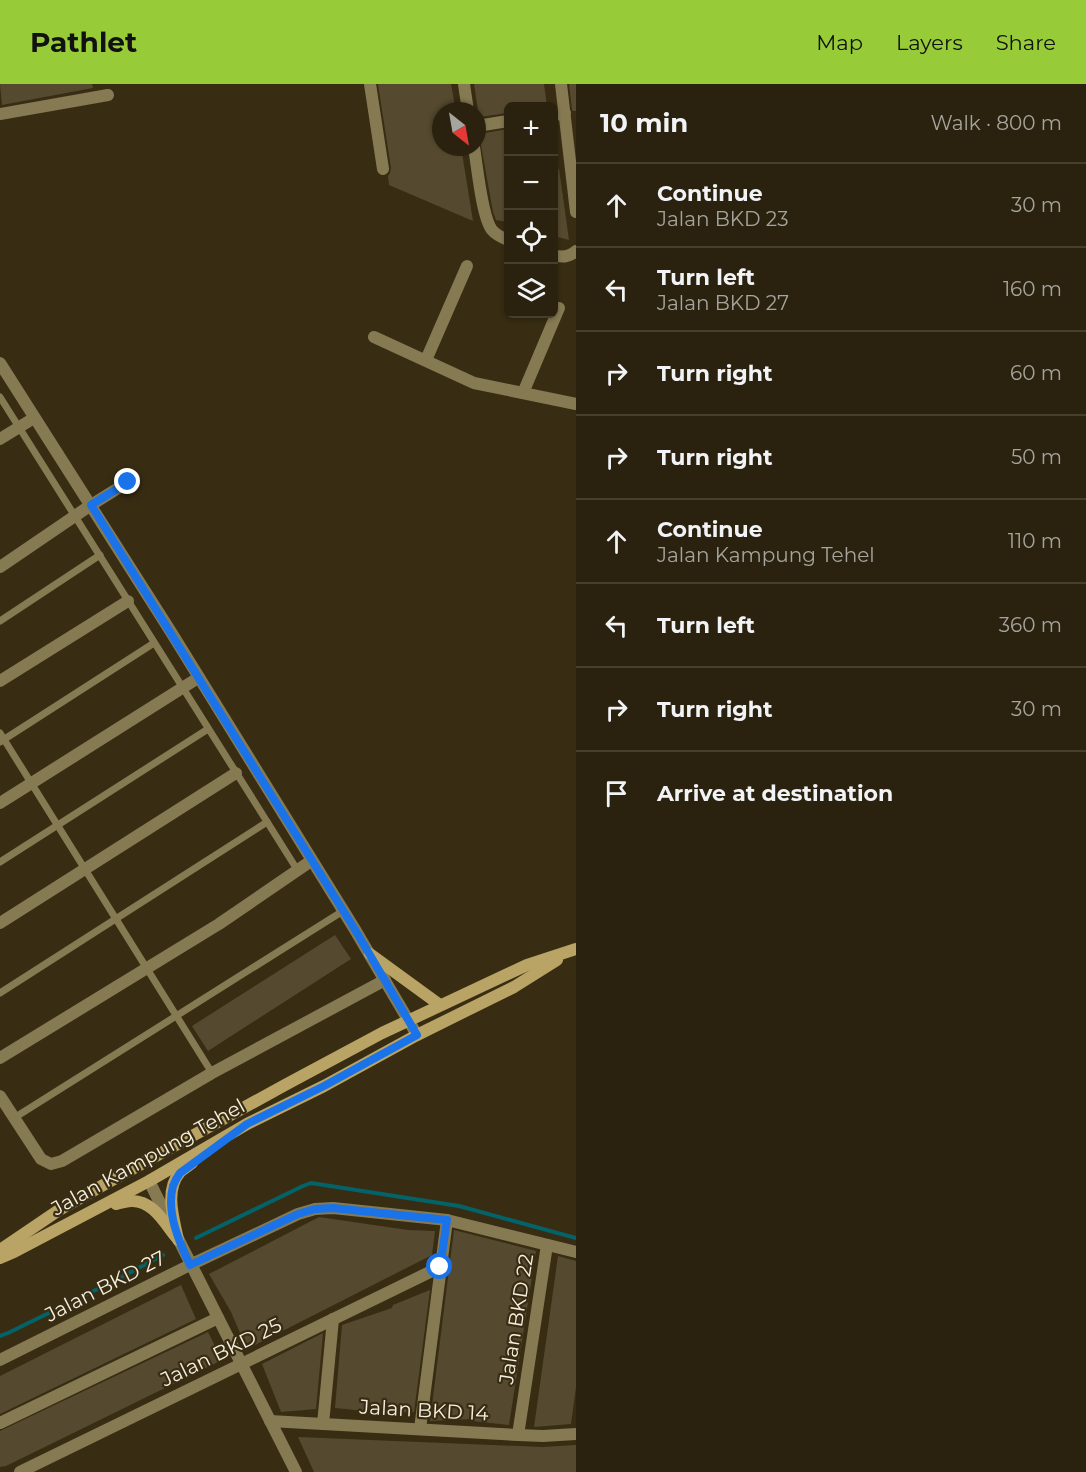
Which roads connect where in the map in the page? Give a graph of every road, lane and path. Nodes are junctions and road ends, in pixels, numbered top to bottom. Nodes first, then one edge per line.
1 (370, 84) edge
2 (464, 84) edge
3 (561, 84) edge
4 (108, 95) dead end
5 (467, 102) edge
6 (0, 114) edge
7 (560, 114) edge
8 (504, 122) edge
9 (486, 125) edge
10 (475, 156) edge
11 (383, 169) dead end
12 (576, 212) edge
13 (504, 238) edge
14 (576, 251) edge
15 (558, 256) edge
16 (467, 266) dead end
17 (554, 318) edge
18 (374, 337) dead end
19 (426, 360) junction
20 (0, 363) edge
21 (523, 393) junction
22 (0, 397) edge
23 (576, 404) edge
24 (34, 418) junction
25 (19, 427) junction
26 (0, 439) edge
27 (128, 482) dead end
28 (91, 505) junction
29 (75, 516) junction
30 (100, 555) junction
31 (0, 567) edge
32 (128, 601) junction
33 (0, 621) edge
34 (154, 643) junction
35 (198, 678) junction
36 (0, 681) edge
37 (183, 687) junction
38 (208, 729) junction
39 (1, 738) edge
40 (236, 773) junction
41 (32, 783) junction
42 (0, 803) edge
43 (267, 822) junction
44 (58, 826) junction
45 (311, 861) junction
46 (0, 862) edge
47 (85, 870) junction
48 (298, 871) junction
49 (343, 911) junction
50 (116, 919) junction
51 (0, 923) edge
52 (572, 951) edge
53 (370, 954) junction
54 (147, 968) junction
55 (386, 980) junction
56 (0, 993) edge
57 (440, 1005) junction
58 (177, 1016) junction
59 (409, 1020) junction
60 (417, 1035) junction
61 (0, 1058) edge
62 (212, 1073) junction
63 (285, 1085) junction
64 (0, 1096) edge
65 (14, 1118) junction
66 (247, 1124) junction
67 (149, 1181) junction
68 (59, 1210) junction
69 (447, 1220) junction
70 (52, 1232) junction
71 (178, 1240) junction
72 (547, 1245) junction
73 (0, 1250) edge
74 (576, 1252) edge
75 (0, 1258) edge
76 (190, 1265) junction
77 (440, 1267) junction
78 (218, 1317) junction
79 (333, 1320) junction
80 (0, 1360) edge
81 (240, 1364) junction
82 (270, 1421) junction
83 (0, 1423) edge
84 (323, 1424) junction
85 (420, 1429) junction
86 (576, 1434) edge
87 (518, 1435) junction
88 (20, 1472) edge
89 (296, 1472) edge

1 - 11 street
2 - 5 street
3 - 7 street
4 - 6 street
7 - 12 street
8 - 9 street
10 - 13 street
14 - 15 street
16 - 19 street
17 - 21 street
18 - 19 street
19 - 21 street
20 - 24 street
21 - 23 street
22 - 25 lane
24 - 25 street
24 - 28 street
25 - 26 street
25 - 29 lane
27 - 28 street
28 - 29 street
28 - 35 street
29 - 30 lane
29 - 31 street
30 - 32 lane
30 - 33 lane
32 - 34 lane
32 - 36 street
34 - 37 lane
34 - 39 lane
35 - 37 street
35 - 45 street
37 - 38 lane
37 - 41 street
38 - 40 lane
38 - 44 lane
39 - 41 lane
40 - 43 lane
40 - 47 street
41 - 42 street
41 - 44 lane
43 - 48 lane
43 - 50 lane
44 - 46 lane
44 - 47 lane
45 - 48 street
45 - 49 street
47 - 50 lane
47 - 51 street
48 - 54 street
49 - 53 street
49 - 58 lane
50 - 54 lane
50 - 56 lane
52 - 57 main road, Jalan Kampung Tehel
52 - 60 main road, Jalan Kampung Tehel
53 - 55 street
53 - 57 main road
54 - 58 lane
54 - 61 street
55 - 59 street
55 - 62 street
57 - 59 main road, Jalan Kampung Tehel
58 - 62 lane
58 - 65 lane
59 - 60 street
59 - 63 main road, Jalan Kampung Tehel
60 - 66 main road, Jalan Kampung Tehel
62 - 65 street
63 - 67 main road
63 - 68 main road, Jalan Kampung Tehel
64 - 65 street
66 - 67 main road, Jalan Kampung Tehel
66 - 71 main road
67 - 68 main road
67 - 70 main road, Jalan Kampung Tehel
67 - 71 street
68 - 73 main road, Jalan Kampung Tehel
69 - 72 street, Jalan BKD 27
69 - 76 street, Jalan BKD 27
69 - 77 street
70 - 71 main road
70 - 75 main road, Jalan Kampung Tehel
71 - 76 street
72 - 74 street, Jalan BKD 27
72 - 87 street, Jalan BKD 22
76 - 78 street
76 - 80 street, Jalan BKD 27
77 - 79 street, Jalan BKD 25
77 - 85 street
78 - 81 street
78 - 83 street
79 - 81 street, Jalan BKD 25
79 - 84 street
81 - 82 street
81 - 88 street, Jalan BKD 25
82 - 84 street, Jalan BKD 14
82 - 89 street
84 - 85 street, Jalan BKD 14
85 - 87 street, Jalan BKD 14
86 - 87 street, Jalan BKD 14

